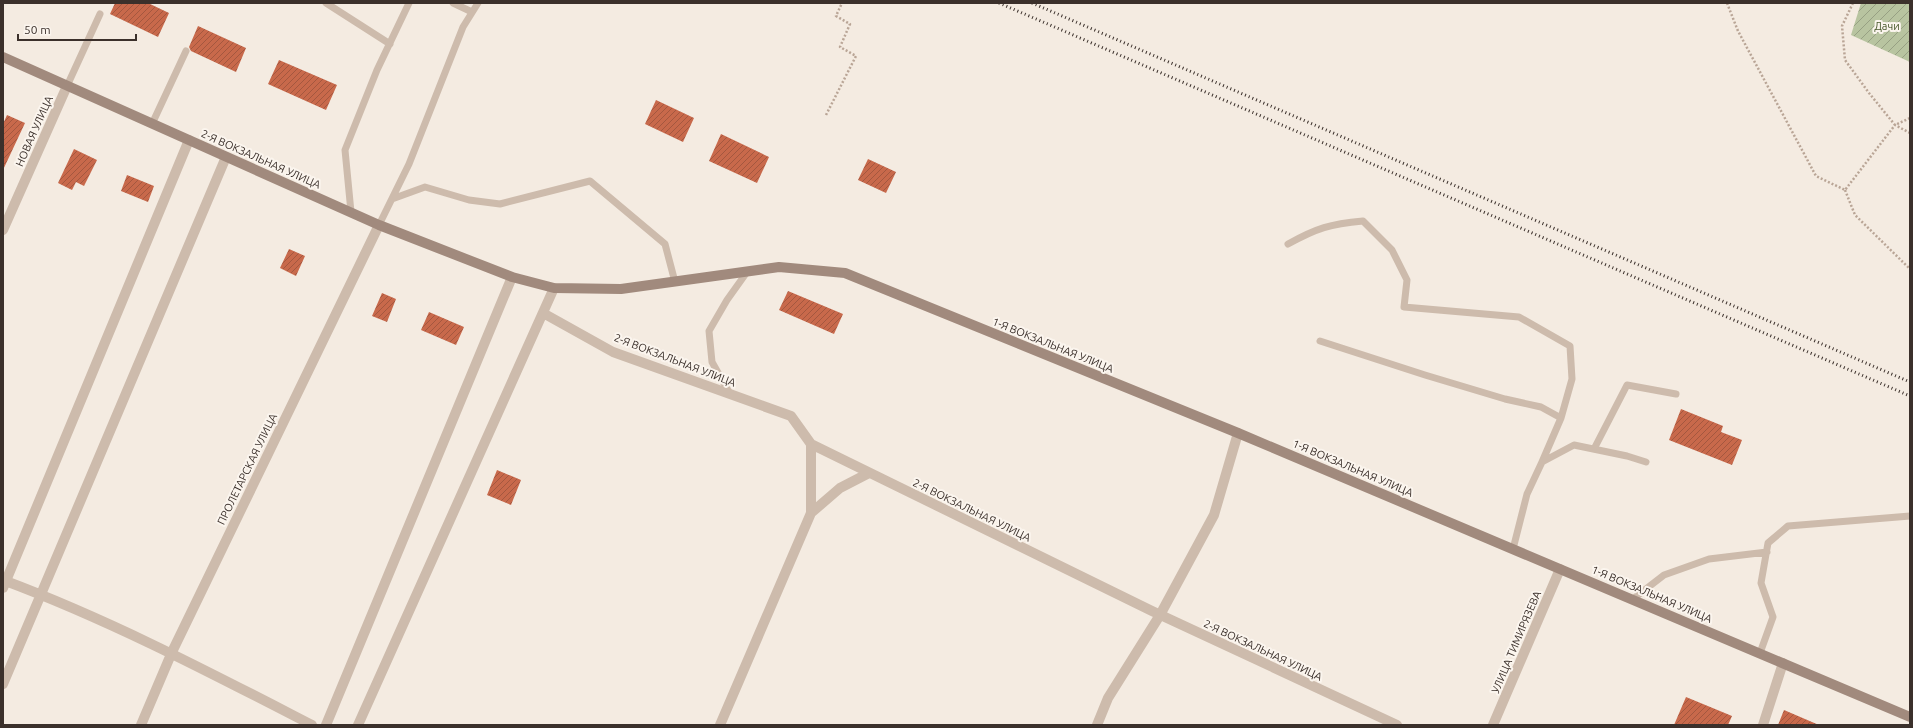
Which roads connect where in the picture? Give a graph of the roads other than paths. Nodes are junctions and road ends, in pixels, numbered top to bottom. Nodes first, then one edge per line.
1 (326, 3) edge
2 (410, 3) edge
3 (453, 3) edge
4 (478, 3) edge
5 (472, 12) junction
6 (100, 14) dead end
7 (390, 44) junction
8 (186, 51) dead end
9 (3, 57) edge
10 (67, 86) junction
11 (152, 124) junction
12 (189, 140) junction
13 (226, 157) junction
14 (392, 199) junction
15 (351, 212) junction
16 (379, 224) junction
17 (3, 230) edge
18 (1288, 244) dead end
19 (747, 272) junction
20 (512, 277) junction
21 (675, 282) junction
22 (554, 288) junction
23 (543, 313) junction
24 (1320, 341) dead end
25 (730, 394) junction
26 (1676, 394) dead end
27 (1561, 418) junction
28 (1238, 433) junction
29 (811, 444) junction
30 (1594, 449) junction
31 (1542, 462) junction
32 (1646, 462) dead end
33 (869, 473) junction
34 (811, 513) junction
35 (1910, 516) edge
36 (1513, 549) junction
37 (1767, 552) junction
38 (1560, 569) junction
39 (4, 583) edge
40 (42, 594) junction
41 (1632, 599) junction
42 (1160, 615) junction
43 (172, 652) junction
44 (1760, 653) junction
45 (1784, 663) junction
46 (3, 684) edge
47 (1910, 717) edge
48 (141, 725) edge
49 (312, 725) edge
50 (326, 725) edge
51 (358, 725) edge
52 (720, 725) edge
53 (1097, 725) edge
54 (1397, 725) edge
55 (1493, 725) edge
56 (1763, 725) edge

1 - 7 lane
2 - 7 lane
3 - 5 lane
4 - 5 lane
5 - 14 lane
6 - 10 lane
7 - 15 lane
8 - 11 lane
9 - 10 main road, 2-Я ВОКЗАЛЬНАЯ УЛИЦА
10 - 11 main road, 2-Я ВОКЗАЛЬНАЯ УЛИЦА
10 - 17 street, НОВАЯ УЛИЦА
11 - 12 main road, 2-Я ВОКЗАЛЬНАЯ УЛИЦА
12 - 13 main road, 2-Я ВОКЗАЛЬНАЯ УЛИЦА
12 - 39 street
13 - 15 main road, 2-Я ВОКЗАЛЬНАЯ УЛИЦА
13 - 40 street
14 - 16 lane
14 - 21 lane
15 - 16 main road, 2-Я ВОКЗАЛЬНАЯ УЛИЦА
16 - 20 main road, 2-Я ВОКЗАЛЬНАЯ УЛИЦА
16 - 43 street, ПРОЛЕТАРСКАЯ УЛИЦА
18 - 27 lane
19 - 21 main road, 1-Я ВОКЗАЛЬНАЯ УЛИЦА
19 - 25 lane
19 - 28 main road, 1-Я ВОКЗАЛЬНАЯ УЛИЦА
20 - 22 main road, 2-Я ВОКЗАЛЬНАЯ УЛИЦА
20 - 50 street
21 - 22 main road, 2-Я ВОКЗАЛЬНАЯ УЛИЦА
22 - 23 street
23 - 25 street, 2-Я ВОКЗАЛЬНАЯ УЛИЦА
23 - 51 street
24 - 27 lane
25 - 29 street, 2-Я ВОКЗАЛЬНАЯ УЛИЦА
26 - 30 lane
27 - 31 lane
28 - 36 main road, 1-Я ВОКЗАЛЬНАЯ УЛИЦА
28 - 42 street
29 - 33 street, 2-Я ВОКЗАЛЬНАЯ УЛИЦА
29 - 34 street
30 - 31 lane
30 - 32 lane
31 - 36 lane
33 - 34 street
33 - 42 street, 2-Я ВОКЗАЛЬНАЯ УЛИЦА
34 - 52 street
35 - 37 lane
36 - 38 main road, 1-Я ВОКЗАЛЬНАЯ УЛИЦА
37 - 41 lane
37 - 44 lane
38 - 41 main road, 1-Я ВОКЗАЛЬНАЯ УЛИЦА
38 - 55 street, УЛИЦА ТИМИРЯЗЕВА
39 - 40 street
40 - 43 street
40 - 46 street
41 - 44 main road, 1-Я ВОКЗАЛЬНАЯ УЛИЦА
42 - 53 street
42 - 54 street, 2-Я ВОКЗАЛЬНАЯ УЛИЦА
43 - 48 street, ПРОЛЕТАРСКАЯ УЛИЦА
43 - 49 street
44 - 45 main road, 1-Я ВОКЗАЛЬНАЯ УЛИЦА
45 - 47 main road, 1-Я ВОКЗАЛЬНАЯ УЛИЦА
45 - 56 street

